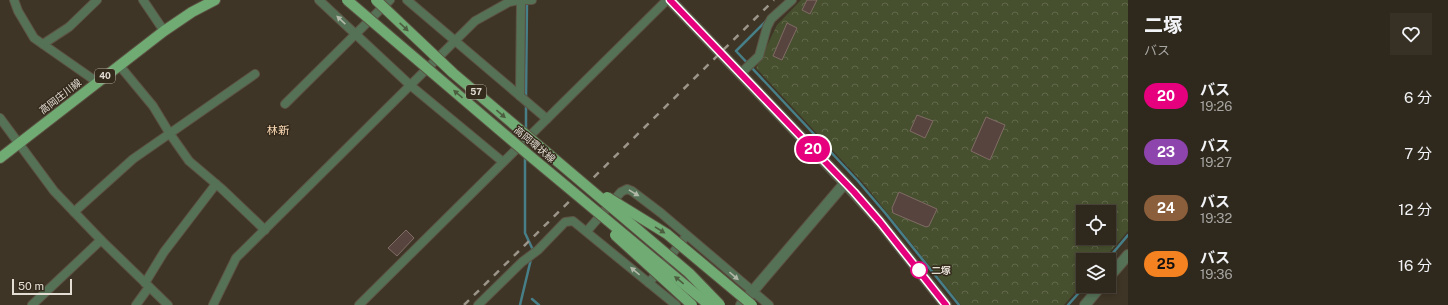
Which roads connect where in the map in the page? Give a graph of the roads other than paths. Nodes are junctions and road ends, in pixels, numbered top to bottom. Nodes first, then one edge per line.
1 (14, 0) edge
2 (97, 0) edge
3 (143, 0) edge
4 (215, 0) edge
5 (319, 0) edge
6 (347, 0) edge
7 (376, 0) edge
8 (390, 0) edge
9 (407, 0) edge
10 (520, 0) edge
11 (667, 0) edge
12 (670, 0) edge
13 (792, 0) edge
14 (164, 31) junction
15 (356, 34) junction
16 (455, 41) junction
17 (43, 44) junction
18 (118, 65) junction
19 (741, 73) junction
20 (255, 74) dead end
21 (98, 82) junction
22 (410, 85) junction
23 (520, 96) junction
24 (285, 104) dead end
25 (0, 118) edge
26 (547, 119) junction
27 (170, 134) junction
28 (20, 142) junction
29 (530, 156) junction
30 (0, 158) edge
31 (503, 162) junction
32 (579, 180) junction
33 (845, 183) junction
34 (216, 184) junction
35 (74, 212) junction
36 (265, 230) junction
37 (587, 231) junction
38 (687, 235) junction
39 (101, 240) junction
40 (1128, 255) edge
41 (1116, 269) edge
42 (649, 283) junction
43 (147, 285) junction
44 (752, 291) junction
45 (1095, 293) edge
46 (32, 305) edge
47 (136, 305) edge
48 (168, 305) edge
49 (212, 305) edge
50 (359, 305) edge
51 (478, 305) edge
52 (676, 305) edge
53 (692, 305) edge
54 (709, 305) edge
55 (720, 305) edge
56 (741, 305) edge
57 (752, 305) edge
58 (769, 305) edge
59 (946, 305) edge
60 (1085, 305) edge

1 - 17 street
2 - 17 street
3 - 14 street
4 - 14 main road, 高岡庄川線 / 40
15 -> 5 street
29 -> 6 main road, 高岡環状線 / 57, bridge
7 -> 32 main road, 高岡環状線 / 57, bridge
8 - 15 street
9 - 16 street
10 - 16 street
10 - 23 street
11 - 26 street
12 - 19 street
13 - 19 street
14 - 18 main road, 高岡庄川線 / 40
15 - 22 street
15 - 24 street
16 - 22 street
16 - 23 street
17 - 21 street
18 - 21 main road, 高岡庄川線 / 40
18 - 27 street
19 - 33 street
20 - 27 street
21 - 28 main road, 高岡庄川線 / 40
22 - 31 street
22 - 36 street
23 - 26 street
25 - 28 street
26 - 31 street
27 - 34 street
27 - 35 street
28 - 30 main road, 高岡庄川線 / 40
28 - 35 street
29 - 53 main road, 57, bridge
54 -> 29 main road, 高岡環状線 / 57, bridge
31 - 50 street
32 - 55 main road, 高岡環状線 / 57, bridge
32 -> 57 main road, 57, bridge
33 - 44 street
33 - 59 street
34 - 36 street
34 - 43 street
35 - 39 street
36 - 49 street
37 -> 38 street
42 -> 37 street
37 - 51 street
38 - 42 street
38 -> 44 street
39 - 43 street
39 - 46 street
40 - 41 street
42 - 52 street
43 - 47 street
43 - 48 street
44 - 56 street
44 - 58 street
45 - 60 street

